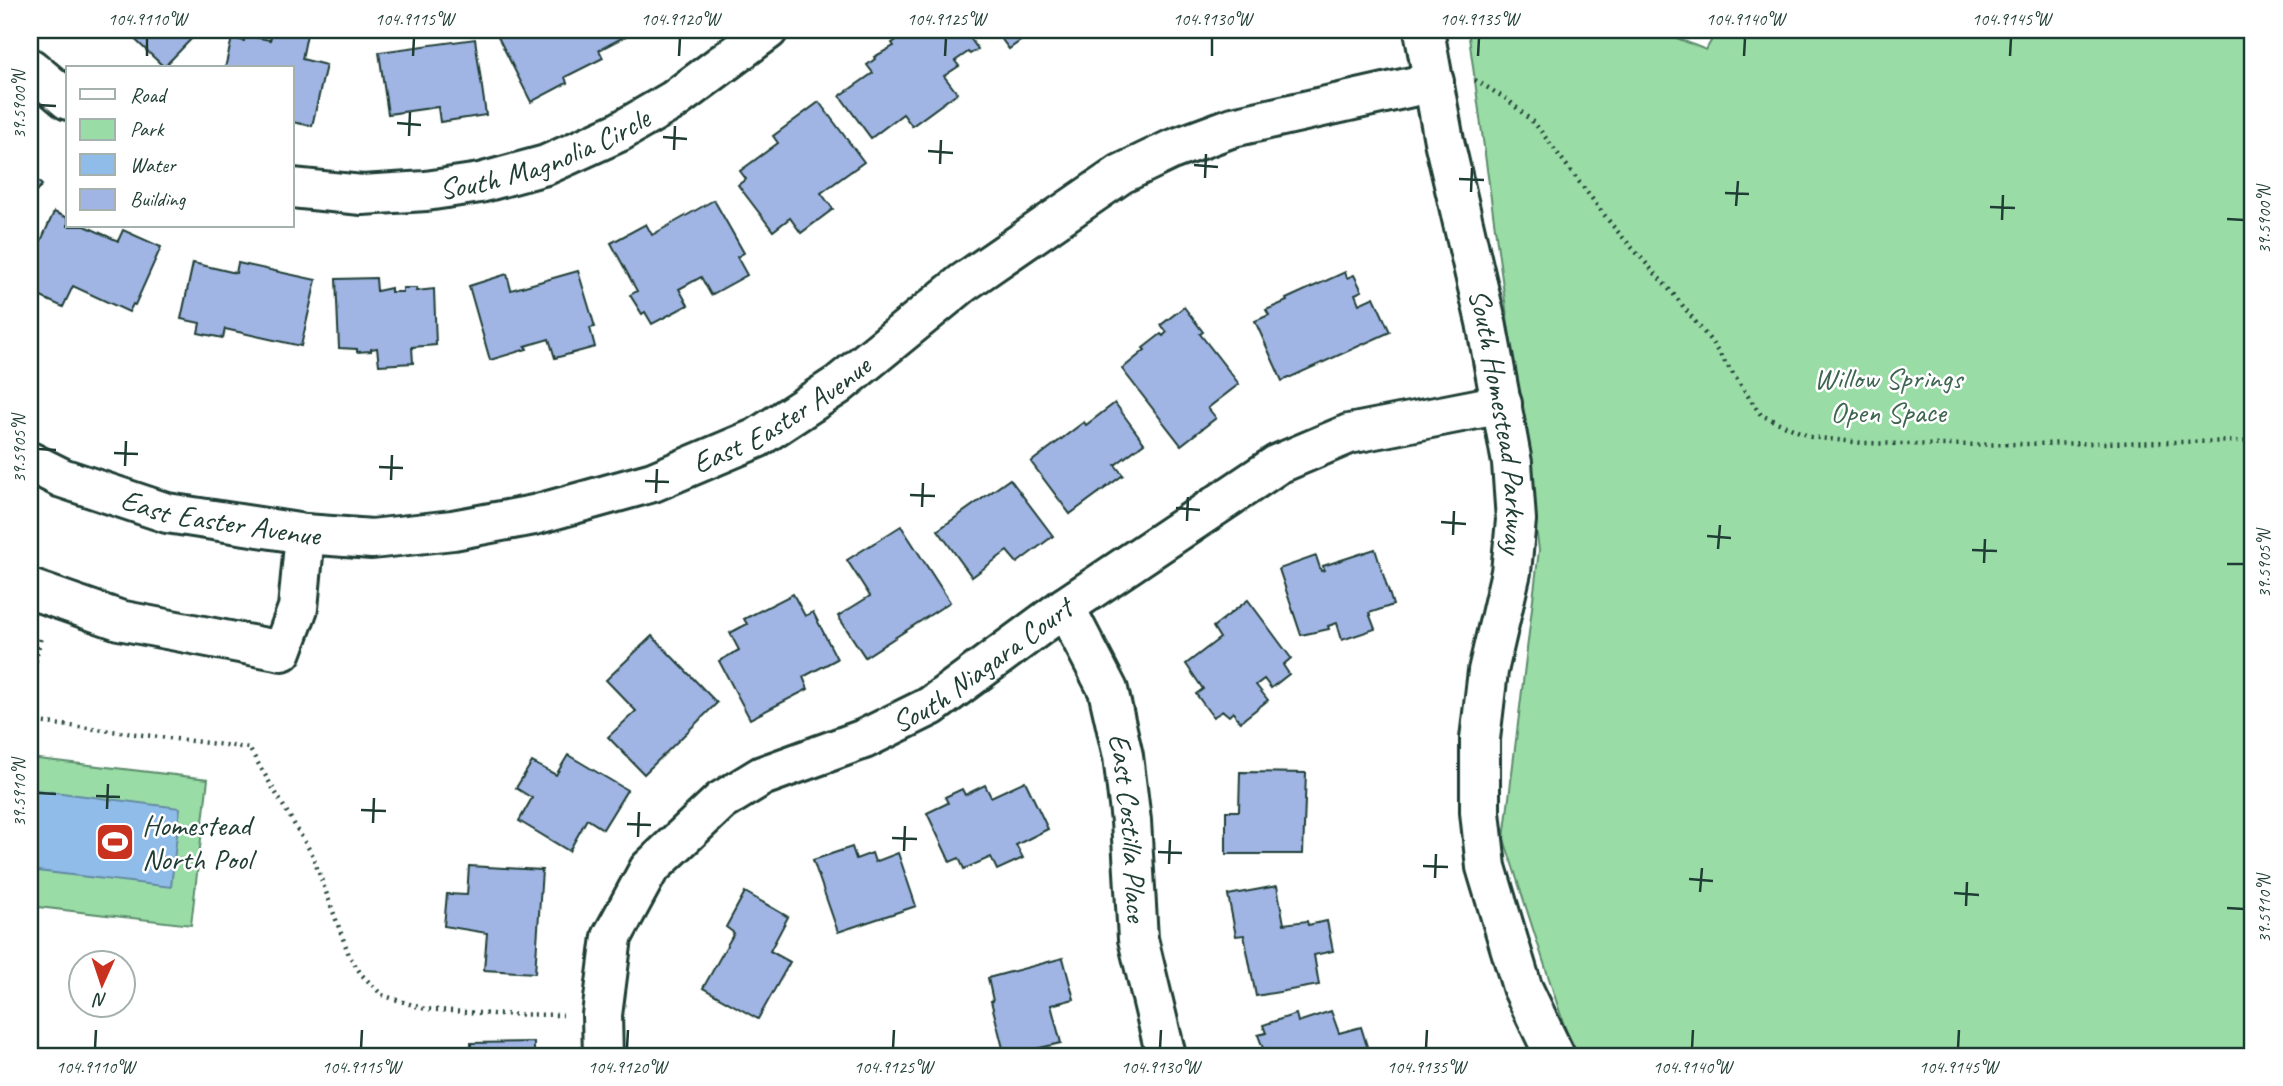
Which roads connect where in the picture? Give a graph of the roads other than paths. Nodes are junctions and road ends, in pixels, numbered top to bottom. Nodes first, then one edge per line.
1 (768, 30) edge
2 (1424, 30) edge
3 (30, 68) edge
4 (1434, 82) junction
5 (66, 98) edge
6 (294, 188) edge
7 (1502, 404) junction
8 (30, 462) edge
9 (305, 534) junction
10 (39, 593) edge
11 (1065, 607) junction
12 (603, 1056) edge
13 (1166, 1056) edge
14 (1555, 1056) edge

1 - 6 street, South Magnolia Circle
2 - 4 street, South Homestead Parkway
3 - 5 street
4 - 7 street, South Homestead Parkway
4 - 9 street, East Easter Avenue
7 - 11 street, South Niagara Court
7 - 14 street, South Homestead Parkway
8 - 9 street, East Easter Avenue
9 - 10 street
11 - 12 street, South Niagara Court
11 - 13 street, East Costilla Place

